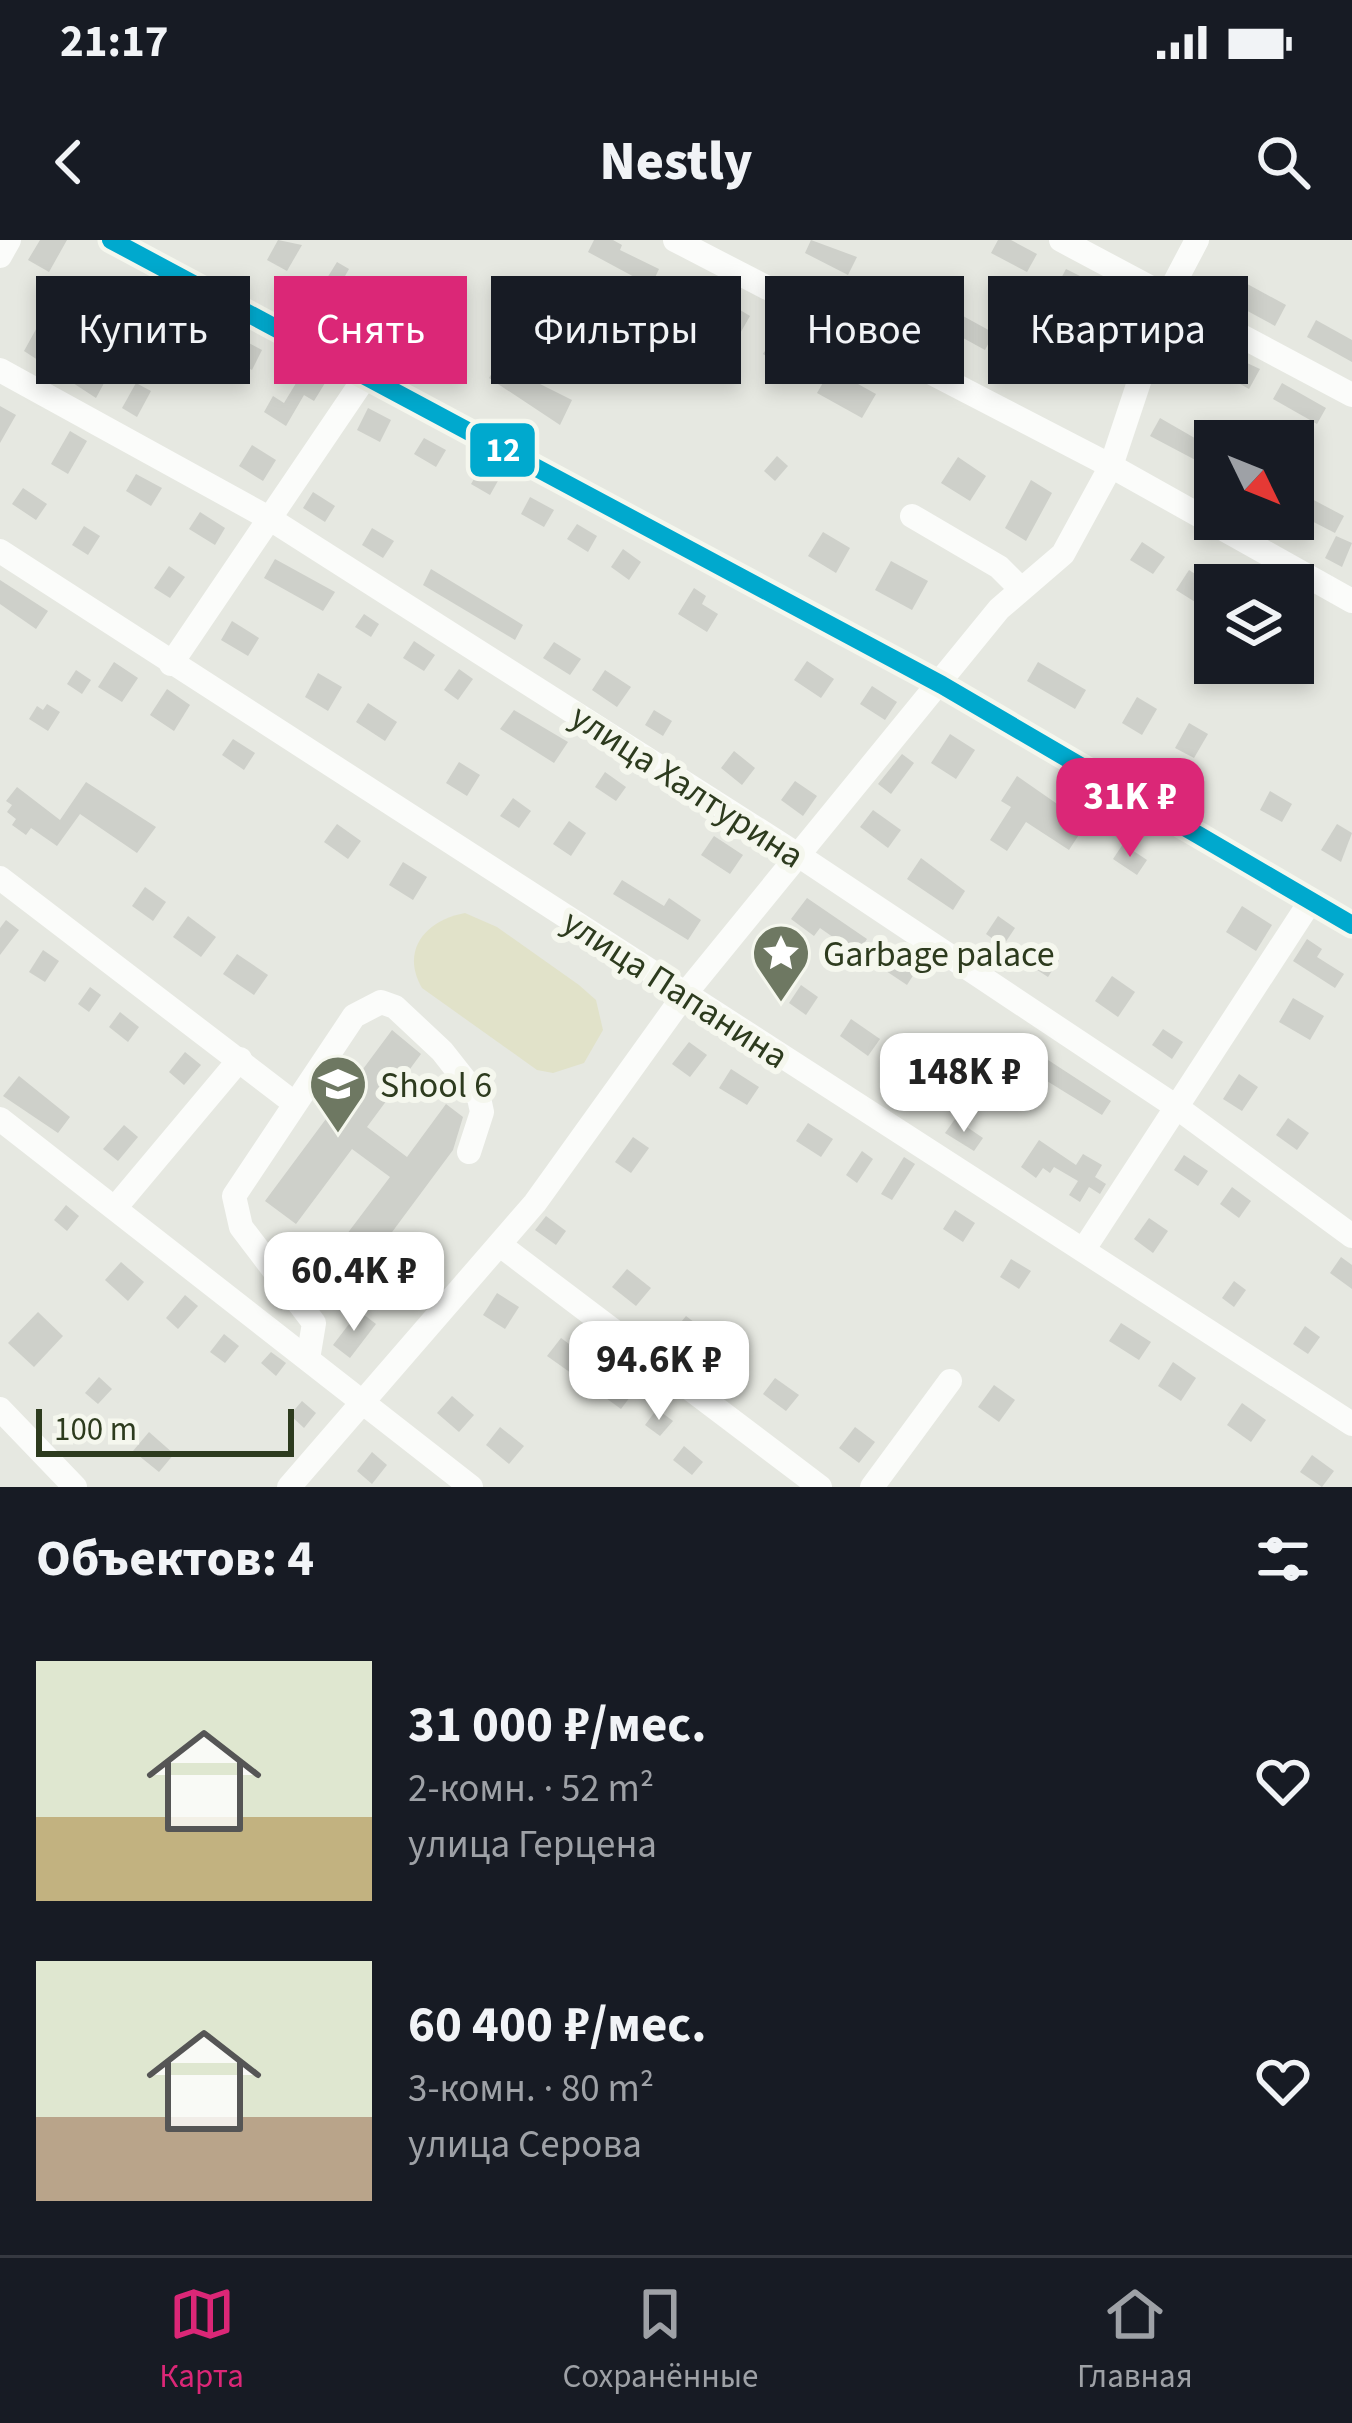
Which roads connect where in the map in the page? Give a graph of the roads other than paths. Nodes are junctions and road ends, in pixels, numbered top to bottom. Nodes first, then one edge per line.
1 (9, 240) edge
2 (111, 240) edge
3 (1061, 240) edge
4 (1197, 240) edge
5 (689, 244) edge
6 (0, 256) edge
7 (1131, 276) edge
8 (1178, 276) edge
9 (274, 324) edge
10 (1248, 338) edge
11 (0, 370) edge
12 (360, 384) edge
13 (388, 384) edge
14 (1139, 384) edge
15 (1352, 395) edge
16 (1112, 466) junction
17 (912, 516) dead end
18 (267, 517) junction
19 (0, 551) edge
20 (1019, 587) junction
21 (1352, 601) edge
22 (171, 664) junction
23 (942, 685) junction
24 (798, 855) junction
25 (0, 878) edge
26 (1310, 902) junction
27 (1352, 925) edge
28 (685, 994) junction
29 (240, 1059) junction
30 (294, 1103) junction
31 (1175, 1106) junction
32 (0, 1119) edge
33 (469, 1152) dead end
34 (115, 1208) junction
35 (1352, 1237) edge
36 (500, 1245) junction
37 (1084, 1249) junction
38 (308, 1359) junction
39 (950, 1382) dead end
40 (362, 1401) junction
41 (0, 1409) edge
42 (1352, 1424) edge
43 (75, 1487) edge
44 (289, 1487) edge
45 (471, 1487) edge
46 (820, 1487) edge
47 (872, 1487) edge

1 - 6 street
2 - 9 street
3 - 7 street
4 - 8 street
5 - 16 street
10 - 15 street
11 - 18 street, улица Халтурина
12 - 18 street
13 - 23 street
14 - 16 street
16 - 20 street
16 - 21 street
17 - 20 street
18 - 22 street
18 - 24 street, улица Халтурина
19 - 22 street, улица Папанина
20 - 23 street
22 - 28 street, улица Папанина
23 - 24 street
23 - 26 street
24 - 28 street
24 - 31 street, улица Халтурина
25 - 29 street
26 - 27 street
26 - 31 street
28 - 36 street
28 - 37 street, улица Папанина
29 - 30 street
29 - 34 street
30 - 33 street
30 - 38 street
31 - 35 street, улица Халтурина
31 - 37 street
32 - 34 street
34 - 38 street
36 - 40 street
36 - 46 street
37 - 42 street, улица Папанина
38 - 40 street
39 - 47 street
40 - 44 street
40 - 45 street
41 - 43 street

